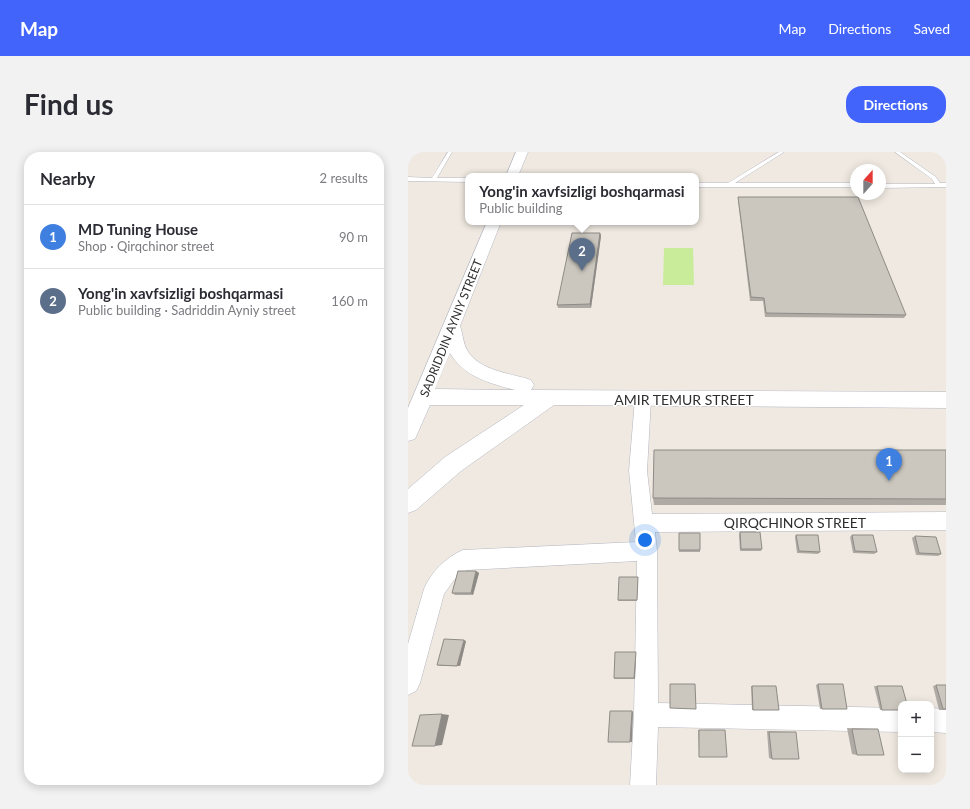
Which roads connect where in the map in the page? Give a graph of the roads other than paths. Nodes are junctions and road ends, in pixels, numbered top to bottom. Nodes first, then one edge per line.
1 (450, 152) edge
2 (522, 152) edge
3 (782, 152) edge
4 (897, 152) edge
5 (513, 173) edge
6 (408, 179) edge
7 (434, 179) junction
8 (465, 180) edge
9 (699, 185) edge
10 (729, 185) junction
11 (946, 185) edge
12 (850, 186) edge
13 (886, 186) edge
14 (939, 186) junction
15 (493, 225) edge
16 (452, 326) junction
17 (524, 385) junction
18 (946, 386) edge
19 (426, 391) junction
20 (550, 398) junction
21 (643, 399) junction
22 (946, 400) edge
23 (408, 433) edge
24 (408, 503) edge
25 (946, 521) edge
26 (644, 522) junction
27 (647, 551) junction
28 (408, 683) edge
29 (646, 715) junction
30 (898, 720) edge
31 (934, 720) edge
32 (946, 721) edge
33 (643, 785) edge

1 - 7 lane
2 - 5 street
3 - 10 lane
4 - 14 lane
6 - 7 lane
7 - 8 lane
9 - 10 lane
10 - 12 lane
11 - 14 lane
13 - 14 lane
15 - 16 street, SADRIDDIN AYNIY STREET
16 - 17 street
16 - 19 street, SADRIDDIN AYNIY STREET
17 - 18 street, AMIR TEMUR STREET
17 - 19 street, AMIR TEMUR STREET
19 - 20 street, AMIR TEMUR STREET
19 - 23 street, SADRIDDIN AYNIY STREET
20 - 21 street, AMIR TEMUR STREET
20 - 24 street
21 - 22 street, AMIR TEMUR STREET
21 - 26 street
25 - 26 street, QIRQCHINOR STREET
26 - 27 street
27 - 28 street
27 - 29 street
29 - 30 street
29 - 33 street
31 - 32 street

